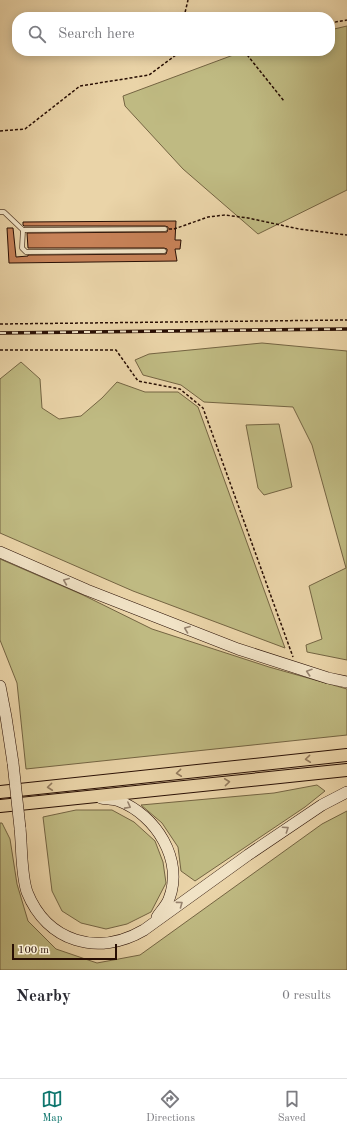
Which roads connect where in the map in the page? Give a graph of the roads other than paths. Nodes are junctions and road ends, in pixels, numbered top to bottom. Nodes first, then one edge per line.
1 (0, 212) edge
2 (165, 229) road end
3 (23, 230) junction
4 (164, 251) dead end
5 (0, 552) edge
6 (347, 682) edge
7 (0, 686) edge
8 (347, 755) edge
9 (347, 770) edge
10 (0, 792) edge
11 (347, 792) edge
12 (77, 798) junction
13 (0, 806) edge
14 (148, 927) junction

1 - 3 lane
2 - 3 lane
3 - 4 lane
6 -> 5 main road
7 - 14 main road, bridge
8 -> 10 main road
12 -> 9 main road
14 -> 11 main road
12 - 13 main road
12 -> 14 main road

